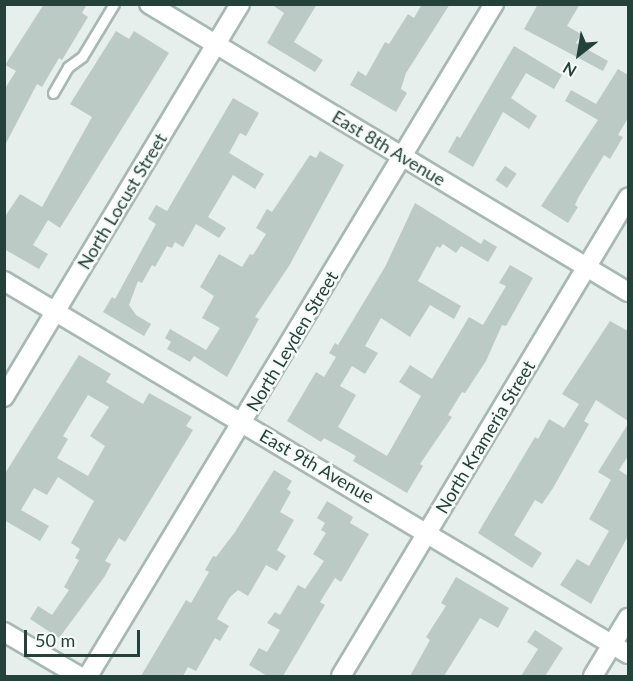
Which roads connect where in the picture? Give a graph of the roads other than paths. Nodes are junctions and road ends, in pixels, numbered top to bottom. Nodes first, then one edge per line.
1 (114, 4) edge
2 (149, 4) edge
3 (240, 4) edge
4 (494, 4) edge
5 (216, 44) junction
6 (53, 93) dead end
7 (401, 156) junction
8 (628, 198) edge
9 (587, 267) junction
10 (4, 281) edge
11 (628, 292) edge
12 (56, 312) junction
13 (4, 397) edge
14 (243, 423) junction
15 (429, 531) junction
16 (628, 618) edge
17 (4, 632) edge
18 (613, 644) junction
19 (628, 654) edge
20 (79, 676) edge
21 (88, 676) edge
22 (341, 676) edge
23 (593, 676) edge

1 - 6 lane
2 - 5 street, East 8th Avenue
3 - 5 street, North Locust Street
4 - 7 street, North Leyden Street
5 - 7 street, East 8th Avenue
5 - 12 street, North Locust Street
7 - 9 street, East 8th Avenue
7 - 14 street, North Leyden Street
8 - 9 street, North Krameria Street
9 - 11 street, East 8th Avenue
9 - 15 street, North Krameria Street
10 - 12 street, East 9th Avenue
12 - 13 street, North Locust Street
12 - 14 street, East 9th Avenue
14 - 15 street, East 9th Avenue
14 - 21 street, North Leyden Street
15 - 18 street, East 9th Avenue
15 - 22 street, North Krameria Street
16 - 18 street
17 - 20 street
18 - 19 street, East 9th Avenue
18 - 23 street

